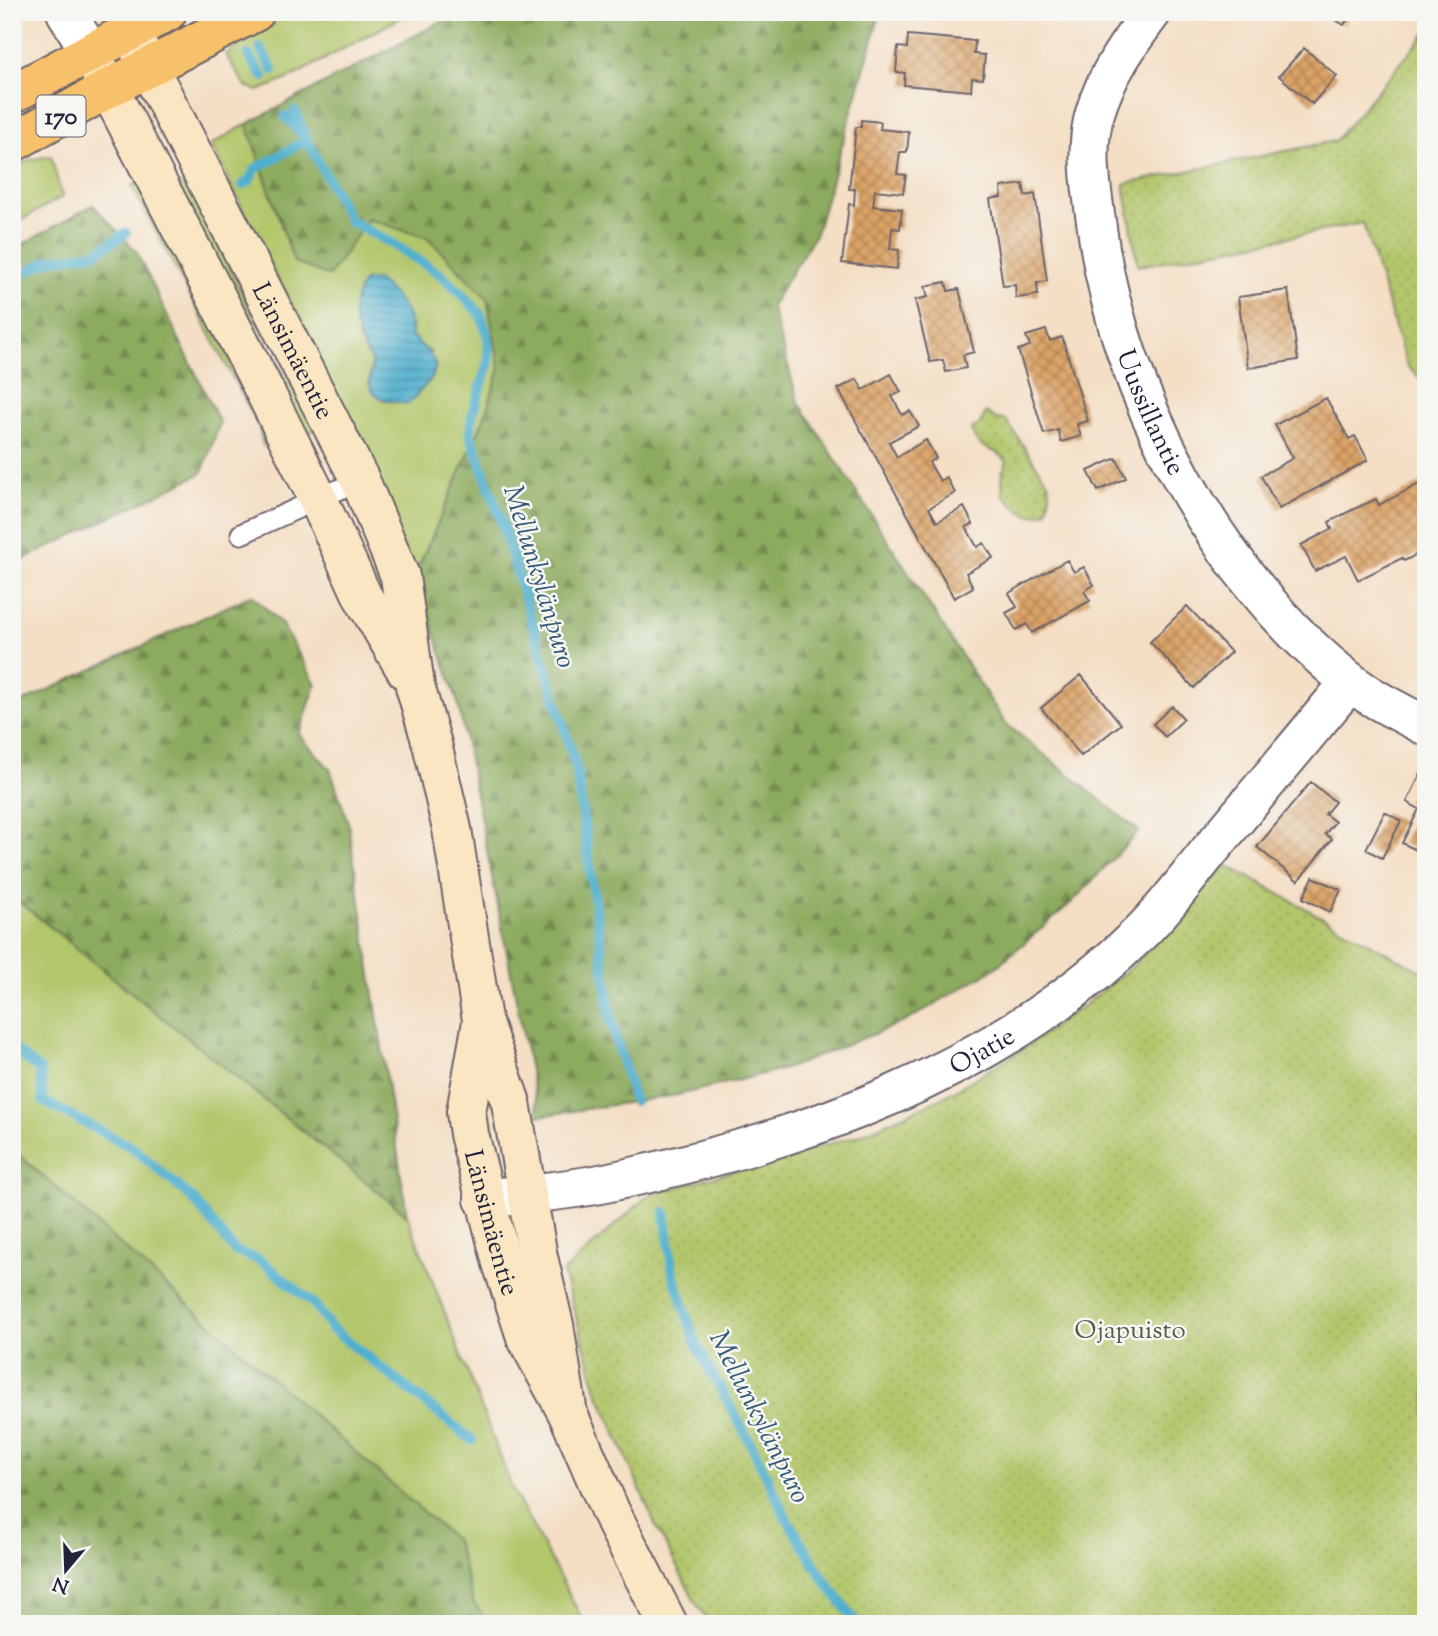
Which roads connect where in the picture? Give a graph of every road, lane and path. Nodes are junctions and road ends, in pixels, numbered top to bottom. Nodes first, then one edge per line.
1 (66, 12) edge
2 (167, 12) edge
3 (255, 12) edge
4 (1152, 12) edge
5 (124, 22) edge
6 (90, 52) junction
7 (149, 67) junction
8 (109, 88) junction
9 (12, 94) edge
10 (12, 143) edge
11 (360, 480) junction
12 (318, 499) junction
13 (242, 534) dead end
14 (1350, 682) junction
15 (415, 686) junction
16 (1426, 726) edge
17 (482, 1020) junction
18 (527, 1194) junction
19 (484, 1199) junction
20 (568, 1415) junction
21 (668, 1621) edge

1 - 6 street
2 - 5 main road, 170
3 - 7 main road, 170
4 - 14 street, Uussillantie
5 - 6 main road, 170
5 - 7 main road, Länsimäentie
6 - 8 main road, Länsimäentie
6 - 9 main road, 170
7 - 8 main road, 170
7 - 11 main road, Länsimäentie
8 - 10 main road, 170
8 - 12 main road, Länsimäentie
11 - 12 lane
11 - 15 main road, Länsimäentie
12 - 13 lane
12 - 15 main road, Länsimäentie
14 - 16 street, Uussillantie
14 - 18 street, Ojatie
15 - 17 main road, Länsimäentie
17 - 18 main road, Länsimäentie
17 - 19 main road, Länsimäentie
18 - 19 street, Ojatie
18 - 20 main road, Länsimäentie
19 - 20 main road, Länsimäentie
20 - 21 main road, Länsimäentie

